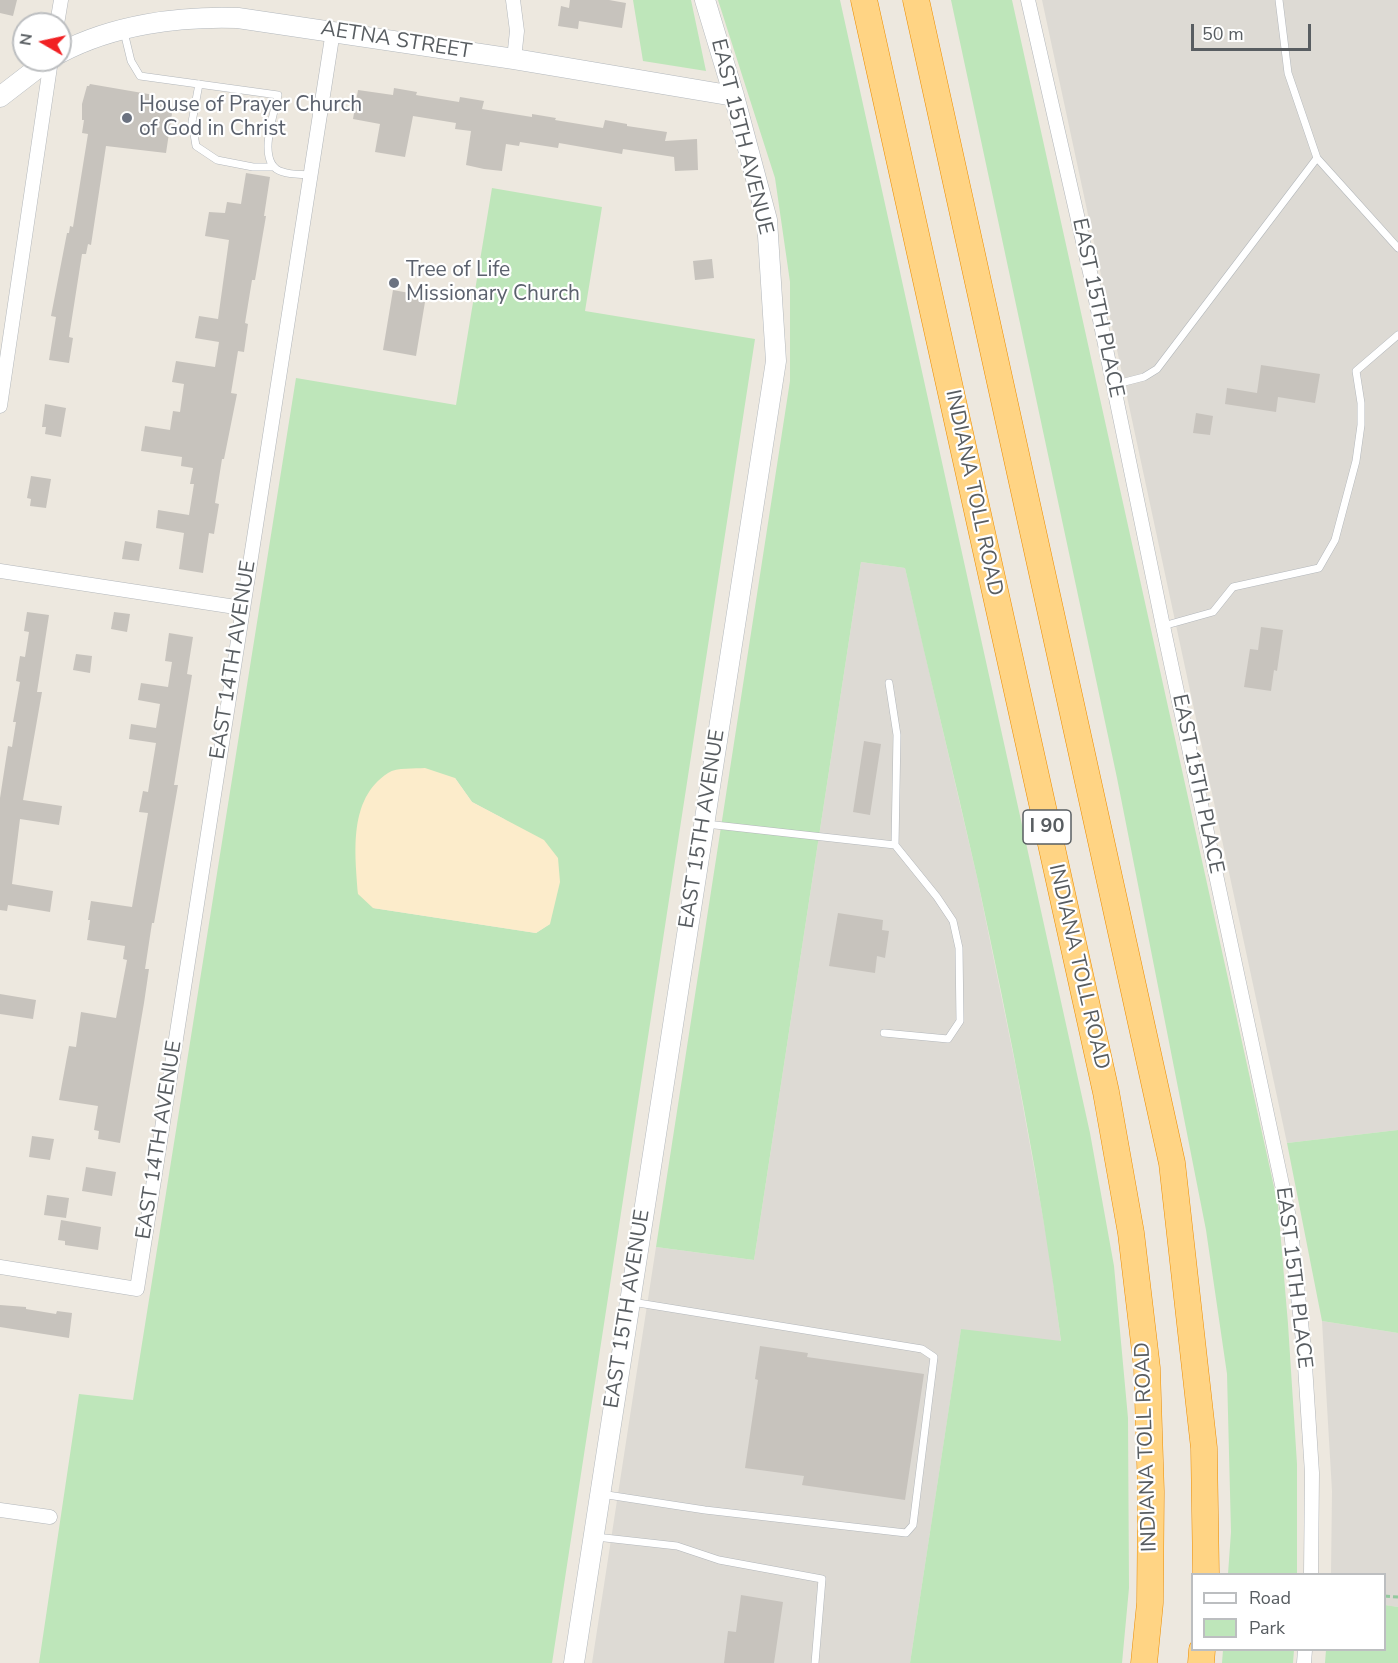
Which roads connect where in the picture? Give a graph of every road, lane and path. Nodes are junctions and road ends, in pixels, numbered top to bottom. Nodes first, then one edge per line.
1 (513, 0) edge
2 (705, 0) edge
3 (864, 0) edge
4 (916, 0) edge
5 (1028, 0) edge
6 (1278, 0) edge
7 (123, 30) junction
8 (333, 31) junction
9 (72, 48) edge
10 (514, 59) junction
11 (34, 72) edge
12 (48, 72) edge
13 (199, 84) junction
14 (734, 96) junction
15 (0, 97) edge
16 (1317, 158) junction
17 (274, 167) junction
18 (311, 175) junction
19 (1398, 248) edge
20 (1398, 334) edge
21 (1113, 385) junction
22 (0, 406) edge
23 (0, 571) edge
24 (242, 608) junction
25 (1163, 626) junction
26 (888, 683) dead end
27 (704, 824) junction
28 (895, 845) junction
29 (884, 1033) dead end
30 (0, 1267) edge
31 (630, 1302) junction
32 (600, 1494) junction
33 (0, 1510) edge
34 (50, 1517) dead end
35 (593, 1536) junction
36 (1206, 1573) edge
37 (1311, 1573) edge
38 (574, 1663) edge
39 (815, 1663) edge
40 (1144, 1663) edge

1 - 10 street
2 - 14 street, EAST 15TH AVENUE
3 - 40 highway, INDIANA TOLL ROAD / I 90
4 - 36 highway, I 90
5 - 21 street, EAST 15TH PLACE
6 - 16 lane
7 - 8 street, AETNA STREET
7 - 9 street, AETNA STREET
7 - 13 lane
8 - 10 street, AETNA STREET
8 - 18 street, EAST 14TH AVENUE
10 - 14 street, AETNA STREET
11 - 15 street
12 - 22 street
13 - 17 lane
13 - 17 lane
14 - 27 street, EAST 15TH AVENUE
16 - 19 lane
16 - 21 lane
17 - 18 lane
18 - 24 street, EAST 14TH AVENUE
20 - 25 lane
21 - 25 street, EAST 15TH PLACE
23 - 24 street
24 - 30 street, EAST 14TH AVENUE
25 - 37 street, EAST 15TH PLACE
26 - 28 lane
27 - 28 lane
27 - 31 street, EAST 15TH AVENUE
28 - 29 lane
31 - 32 street, EAST 15TH AVENUE
31 - 32 lane
32 - 35 street, EAST 15TH AVENUE
33 - 34 street
35 - 38 street, EAST 15TH AVENUE
35 - 39 lane

